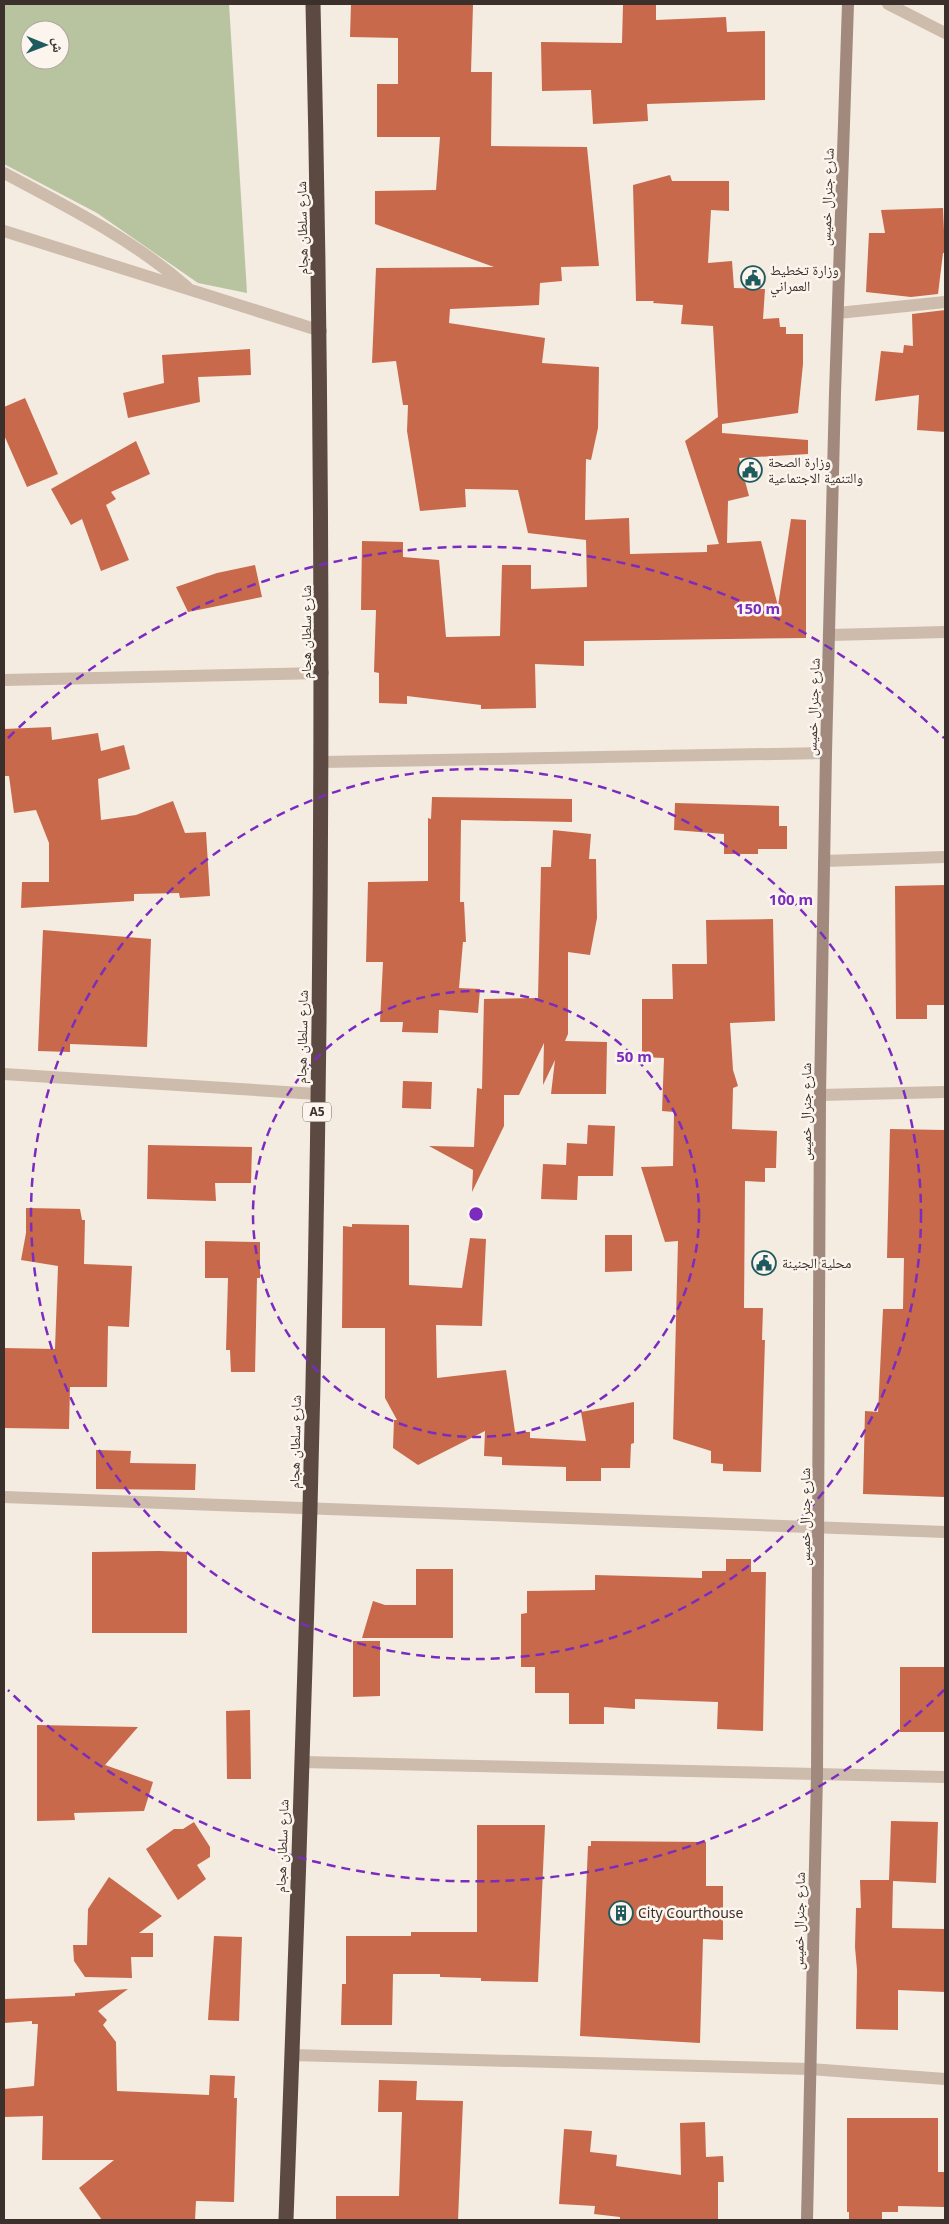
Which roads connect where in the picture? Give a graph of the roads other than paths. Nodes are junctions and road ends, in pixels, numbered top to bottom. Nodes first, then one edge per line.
1 (313, 4) edge
2 (848, 4) edge
3 (888, 4) edge
4 (945, 33) edge
5 (4, 173) edge
6 (4, 231) edge
7 (191, 290) junction
8 (945, 302) edge
9 (838, 313) junction
10 (321, 331) junction
11 (945, 632) edge
12 (830, 635) junction
13 (322, 673) junction
14 (4, 680) edge
15 (826, 753) junction
16 (322, 762) junction
17 (945, 857) edge
18 (824, 861) junction
19 (4, 1074) edge
20 (945, 1092) edge
21 (317, 1094) junction
22 (820, 1095) junction
23 (4, 1497) edge
24 (310, 1507) junction
25 (820, 1527) junction
26 (945, 1532) edge
27 (302, 1762) junction
28 (817, 1775) junction
29 (945, 1777) edge
30 (292, 2055) junction
31 (810, 2069) junction
32 (945, 2079) edge
33 (286, 2220) edge
34 (807, 2220) edge

1 - 10 highway, شارع سلطان هجام / A5
2 - 9 main road, شارع جنرال خميس
3 - 4 street
5 - 7 street
6 - 7 street
7 - 10 street
8 - 9 street
9 - 12 main road, شارع جنرال خميس
10 - 13 highway, شارع سلطان هجام / A5
11 - 12 street
12 - 15 main road, شارع جنرال خميس
13 - 14 street
13 - 16 highway, شارع سلطان هجام / A5
15 - 16 street
15 - 18 main road, شارع جنرال خميس
16 - 21 highway, شارع سلطان هجام / A5
17 - 18 street
18 - 22 main road, شارع جنرال خميس
19 - 21 street
20 - 22 street
21 - 24 highway, شارع سلطان هجام / A5
22 - 25 main road, شارع جنرال خميس
23 - 24 street
24 - 25 street
24 - 27 highway, شارع سلطان هجام / A5
25 - 26 street
25 - 28 main road, شارع جنرال خميس
27 - 28 street
27 - 30 highway, شارع سلطان هجام / A5
28 - 29 street
28 - 31 main road, شارع جنرال خميس
30 - 31 street
30 - 33 highway, شارع سلطان هجام / A5
31 - 32 street
31 - 34 main road, شارع جنرال خميس

